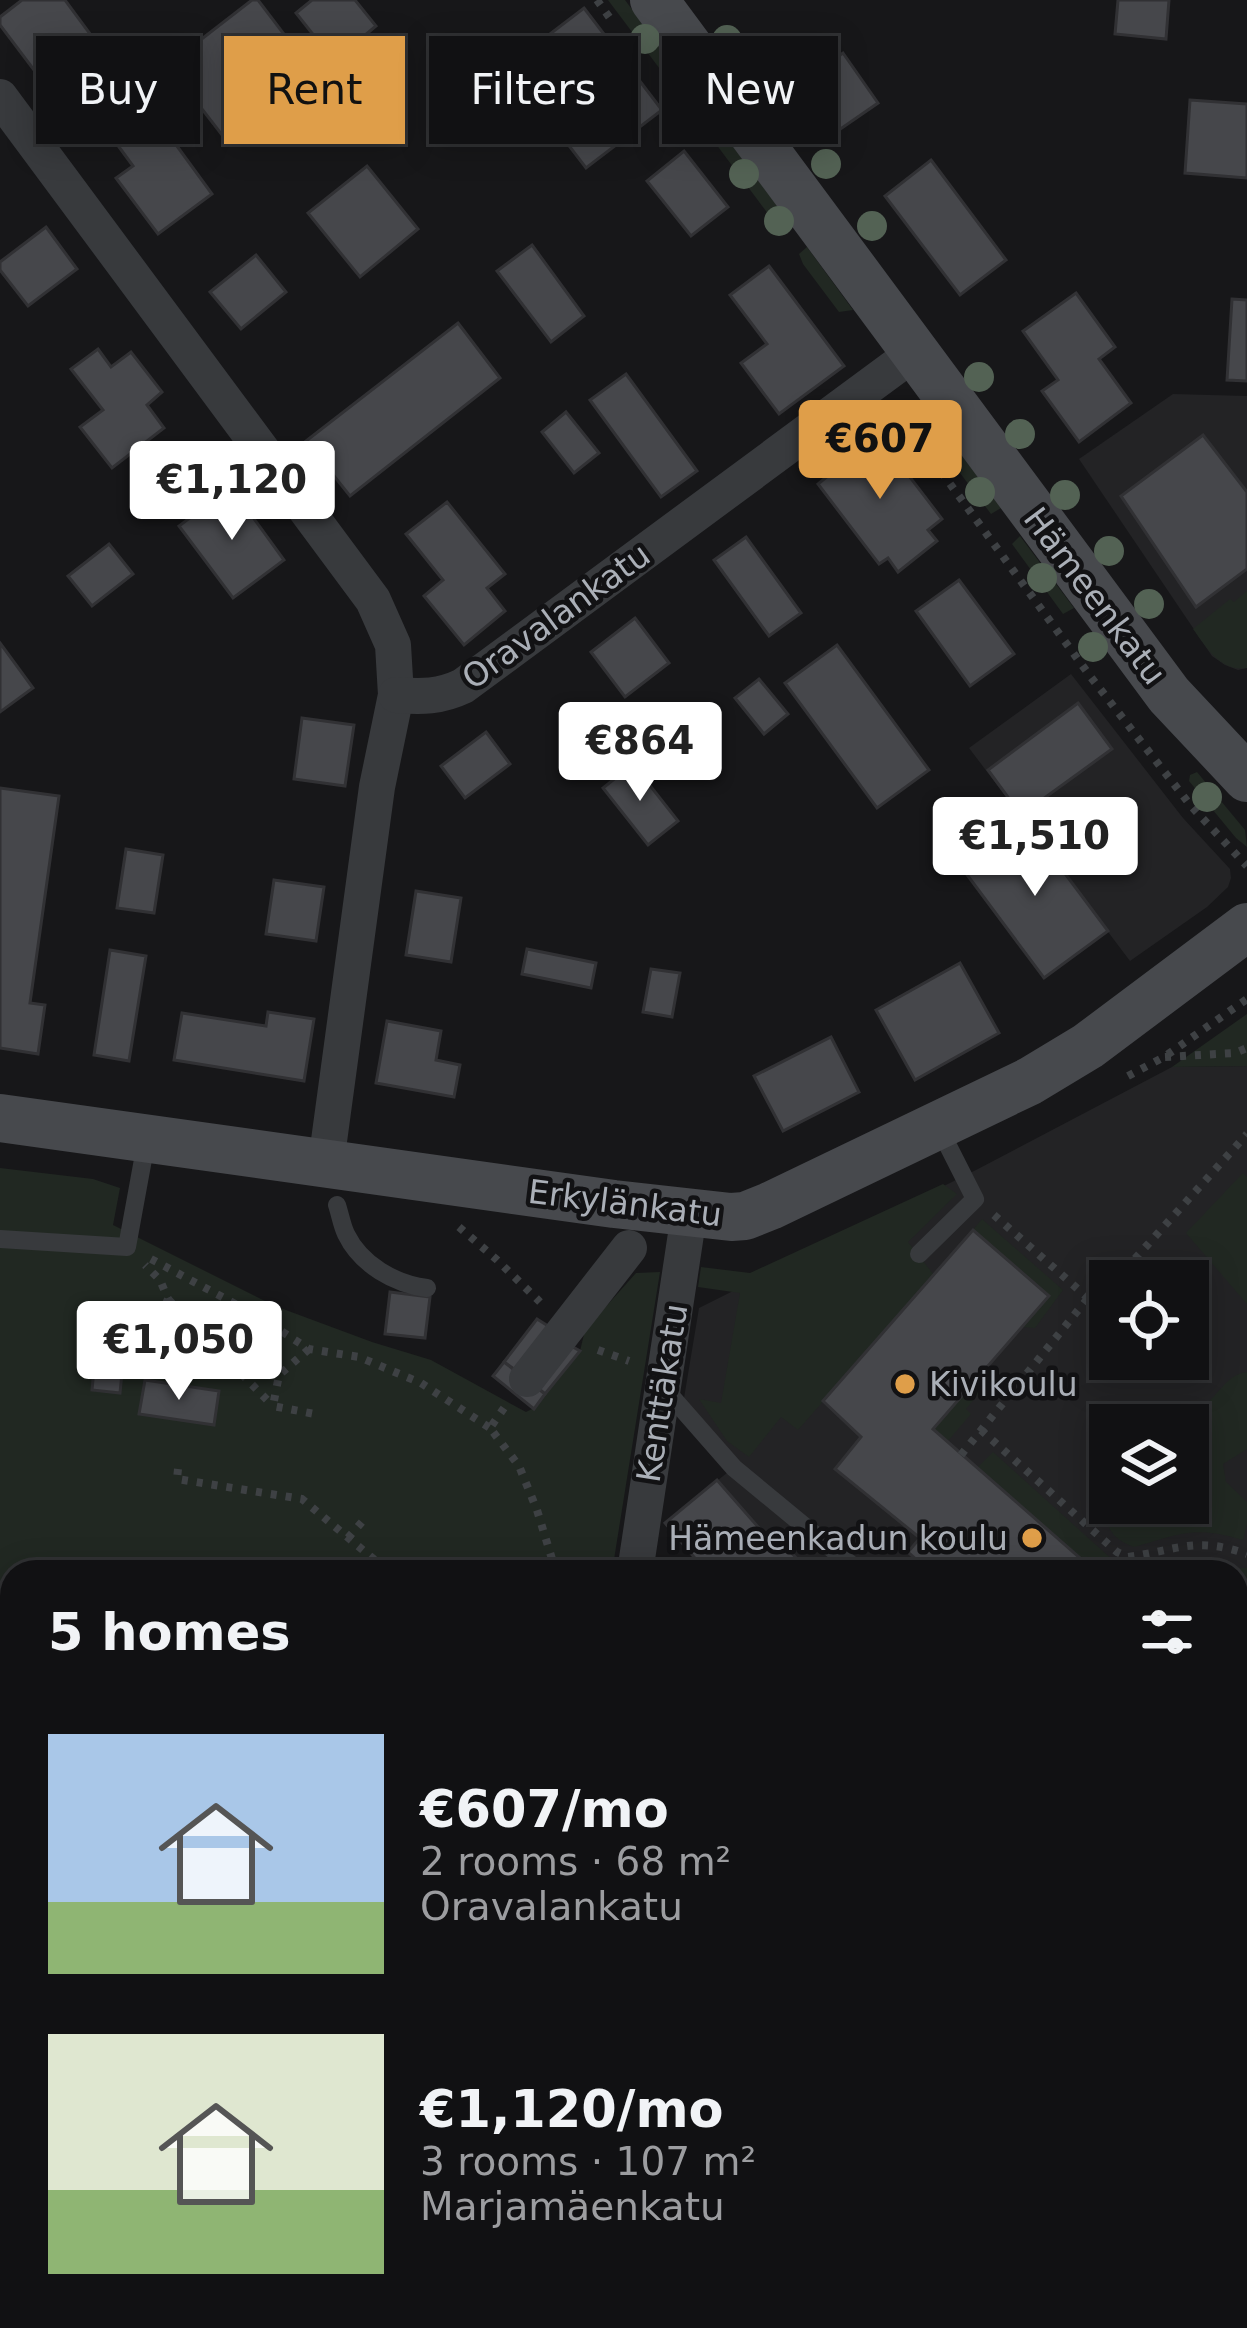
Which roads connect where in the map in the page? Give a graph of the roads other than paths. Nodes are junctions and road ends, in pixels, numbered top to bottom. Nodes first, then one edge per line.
1 (654, 0) edge
2 (0, 97) edge
3 (914, 353) junction
4 (396, 695) junction
5 (1243, 765) edge
6 (1247, 926) edge
7 (0, 1118) edge
8 (938, 1125) junction
9 (147, 1138) junction
10 (332, 1184) junction
11 (689, 1214) junction
12 (0, 1239) edge
13 (37, 1241) junction
14 (629, 1248) dead end
15 (0, 1253) edge
16 (920, 1254) dead end
17 (427, 1288) dead end
18 (527, 1378) road end
19 (663, 1387) junction
20 (637, 1560) edge
21 (845, 1560) edge

1 - 3 street, Hämeenkatu
2 - 4 street
3 - 4 street, Oravalankatu
3 - 5 street, Hämeenkatu
4 - 10 street
6 - 8 street, Erkylänkatu
7 - 9 street, Erkylänkatu
8 - 11 street, Erkylänkatu
8 - 16 lane
9 - 10 street, Erkylänkatu
9 - 13 lane
10 - 11 street, Erkylänkatu
10 - 17 lane
11 - 19 street, Kenttäkatu
12 - 13 lane
13 - 15 lane
14 - 18 street
19 - 20 street, Kenttäkatu
19 - 21 lane

